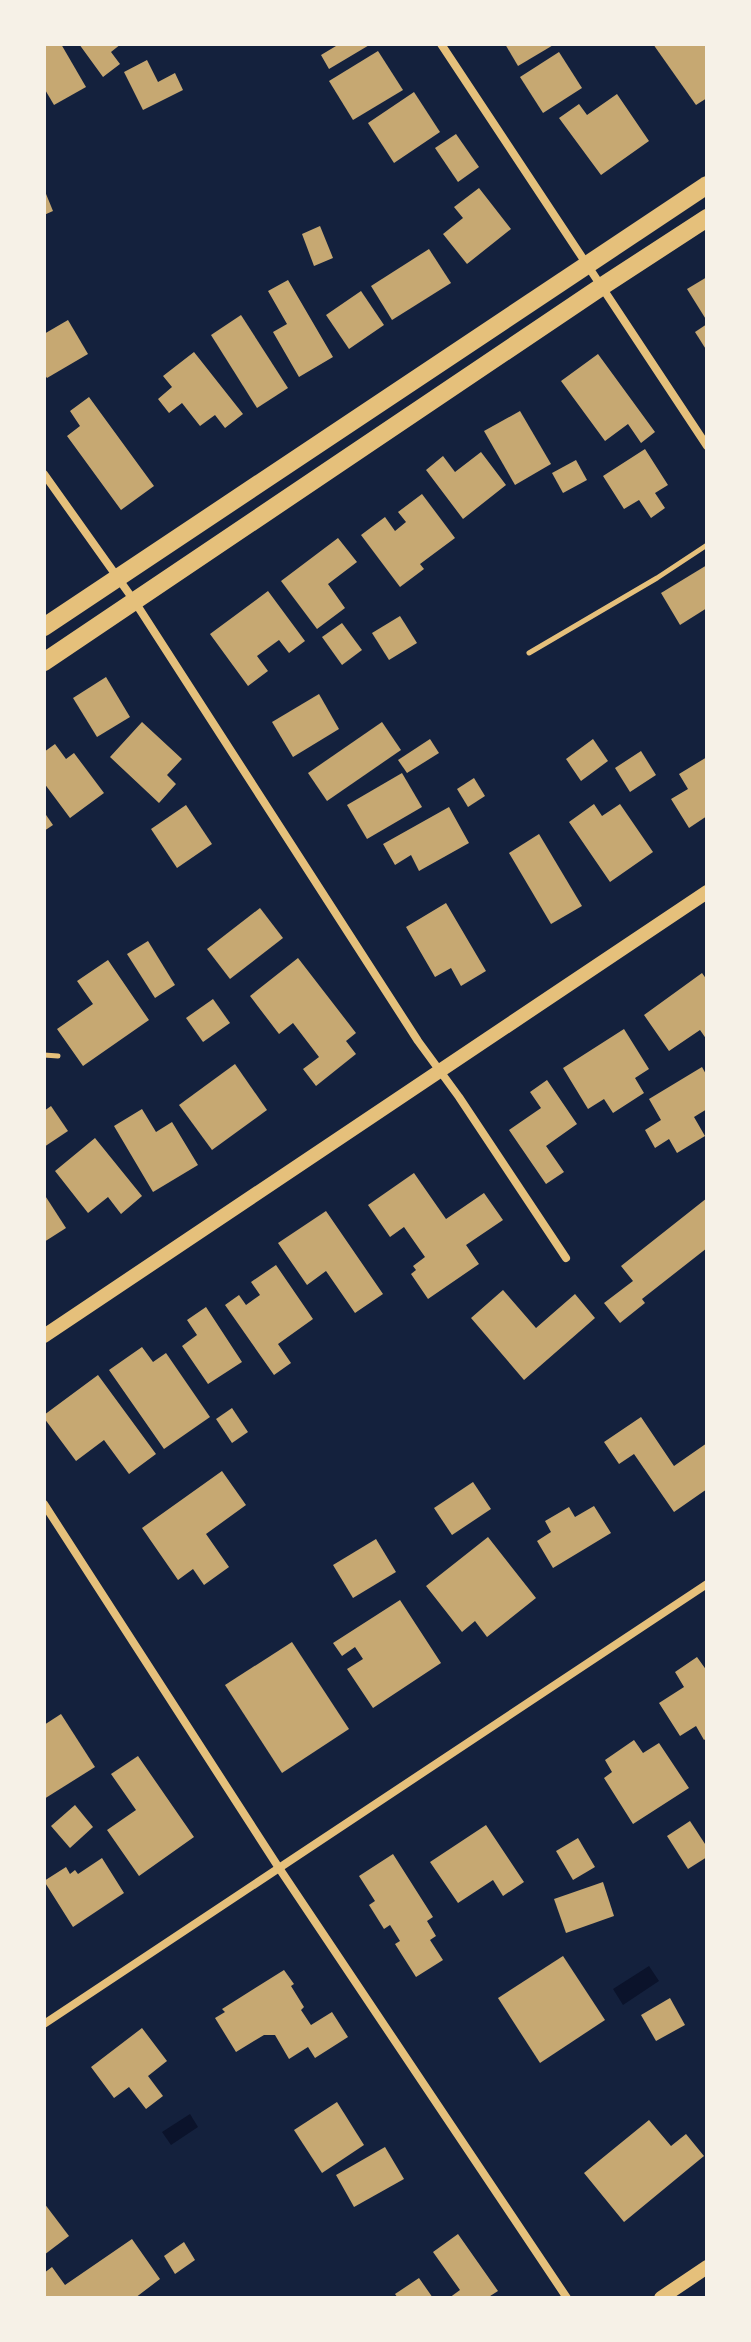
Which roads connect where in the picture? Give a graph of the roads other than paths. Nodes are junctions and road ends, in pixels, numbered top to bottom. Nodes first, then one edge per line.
1 (441, 44) edge
2 (707, 185) edge
3 (707, 218) edge
4 (587, 265) junction
5 (601, 287) junction
6 (348, 424) junction
7 (707, 446) edge
8 (362, 448) junction
9 (44, 474) edge
10 (707, 545) edge
11 (119, 578) junction
12 (135, 602) junction
13 (44, 627) edge
14 (529, 653) dead end
15 (44, 662) edge
16 (707, 892) edge
17 (44, 1055) edge
18 (58, 1056) dead end
19 (439, 1071) junction
20 (566, 1258) dead end
21 (44, 1336) edge
22 (44, 1504) edge
23 (707, 1584) edge
24 (279, 1868) junction
25 (44, 2024) edge
26 (707, 2267) edge
27 (567, 2298) edge
28 (661, 2298) edge

1 - 4 street
2 - 4 main road
3 - 5 main road
4 - 5 street
4 - 6 main road
5 - 7 street
5 - 8 main road
6 - 8 lane
6 - 11 main road
8 - 12 main road
9 - 11 street
10 - 14 lane
11 - 12 street
11 - 13 main road
12 - 15 main road
12 - 19 street
16 - 19 street
17 - 18 lane
19 - 20 street
19 - 21 street
22 - 24 street
23 - 24 street
24 - 25 street
24 - 27 street
26 - 28 street

